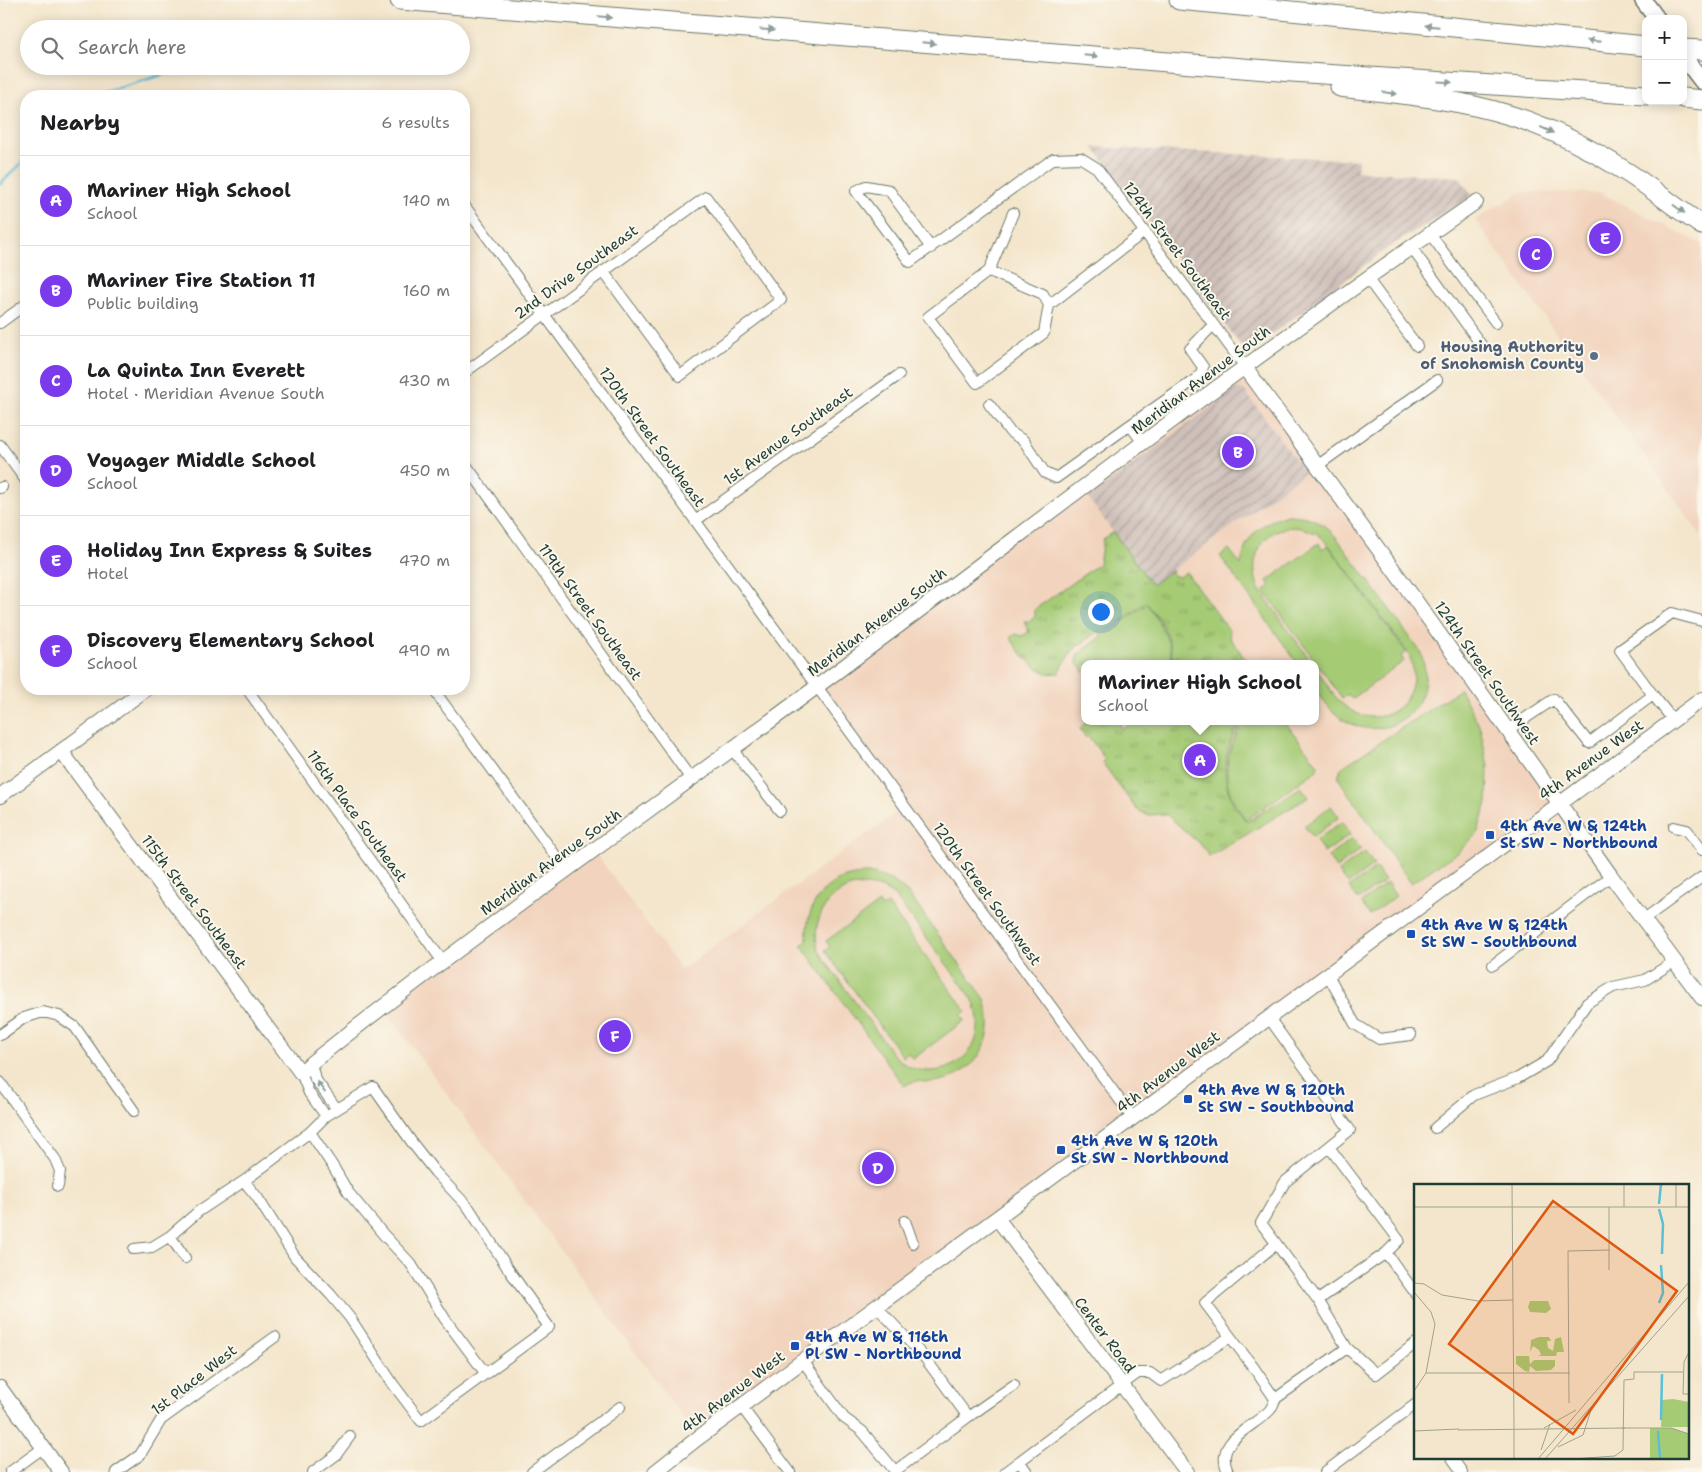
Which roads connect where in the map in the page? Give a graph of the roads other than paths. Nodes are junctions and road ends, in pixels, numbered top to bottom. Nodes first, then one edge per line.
1 (400, 0) edge
2 (1179, 0) edge
3 (1642, 46) edge
4 (1687, 49) edge
5 (1702, 50) edge
6 (1686, 60) edge
7 (1292, 72) junction
8 (1702, 82) edge
9 (1642, 95) edge
10 (1687, 98) edge
11 (1702, 100) edge
12 (1476, 202) dead end
13 (470, 213) edge
14 (1013, 214) dead end
15 (1702, 226) edge
16 (1144, 232) junction
17 (1430, 234) junction
18 (1411, 247) junction
19 (930, 248) junction
20 (603, 271) junction
21 (989, 271) junction
22 (1367, 278) junction
23 (1049, 305) junction
24 (20, 309) edge
25 (544, 314) junction
26 (0, 324) edge
27 (1496, 324) dead end
28 (1213, 325) junction
29 (1417, 346) dead end
30 (1482, 346) dead end
31 (1245, 367) junction
32 (470, 368) edge
33 (899, 375) dead end
34 (1437, 380) dead end
35 (989, 404) dead end
36 (1130, 425) junction
37 (1143, 443) junction
38 (0, 445) edge
39 (1318, 466) junction
40 (470, 470) edge
41 (20, 473) edge
42 (695, 522) junction
43 (1702, 620) edge
44 (818, 686) junction
45 (138, 695) edge
46 (250, 695) edge
47 (437, 695) edge
48 (1653, 695) junction
49 (1702, 699) edge
50 (1673, 720) junction
51 (1508, 730) junction
52 (732, 749) junction
53 (61, 751) junction
54 (691, 780) junction
55 (0, 796) edge
56 (1559, 803) junction
57 (780, 811) dead end
58 (1674, 827) dead end
59 (1702, 850) edge
60 (567, 871) junction
61 (1611, 876) junction
62 (1702, 877) edge
63 (1644, 919) junction
64 (1675, 961) junction
65 (443, 962) junction
66 (1493, 965) dead end
67 (1328, 974) junction
68 (1702, 998) edge
69 (1269, 1018) junction
70 (0, 1035) edge
71 (1411, 1035) dead end
72 (311, 1063) junction
73 (301, 1073) junction
74 (0, 1082) edge
75 (338, 1109) junction
76 (134, 1111) dead end
77 (326, 1116) junction
78 (1133, 1118) junction
79 (1435, 1128) dead end
80 (310, 1132) junction
81 (1329, 1147) junction
82 (244, 1181) junction
83 (58, 1186) dead end
84 (997, 1218) junction
85 (905, 1222) dead end
86 (170, 1236) junction
87 (914, 1243) dead end
88 (1276, 1244) junction
89 (134, 1249) dead end
90 (1386, 1253) junction
91 (185, 1258) dead end
92 (1414, 1291) edge
93 (1318, 1300) junction
94 (877, 1306) junction
95 (275, 1337) dead end
96 (1230, 1337) junction
97 (1414, 1345) edge
98 (1347, 1348) junction
99 (803, 1361) junction
100 (486, 1374) junction
101 (1014, 1385) dead end
102 (1122, 1385) junction
103 (1, 1392) edge
104 (1275, 1399) junction
105 (741, 1406) junction
106 (620, 1407) dead end
107 (1414, 1407) edge
108 (968, 1416) junction
109 (350, 1436) dead end
110 (43, 1448) junction
111 (1453, 1460) edge
112 (1020, 1462) junction
113 (10, 1472) edge
114 (61, 1472) edge
115 (116, 1472) edge
116 (313, 1472) edge
117 (532, 1472) edge
118 (655, 1472) edge
119 (790, 1472) edge
120 (1005, 1472) edge
121 (1027, 1472) edge
122 (1187, 1472) edge
123 (1228, 1472) edge
124 (1325, 1472) edge
125 (1462, 1472) edge

1 -> 7 highway
3 -> 2 highway
4 - 5 highway
6 - 8 main road
7 -> 9 highway
7 -> 15 highway
10 - 11 highway
12 - 17 street, Meridian Avenue South
13 - 25 street, 120th Street Southeast
14 - 21 street
16 - 19 street, 124th Street Southeast
16 - 23 street
16 - 28 street, 124th Street Southeast
17 - 18 street, Meridian Avenue South
17 - 27 street
18 - 22 street, Meridian Avenue South
18 - 30 street
19 - 19 street
20 - 20 street, 2nd Drive Southeast
20 - 25 street, 2nd Drive Southeast
21 - 23 street
21 - 23 street
22 - 29 street
22 - 31 street, Meridian Avenue South
24 - 26 street
25 - 32 street, 2nd Drive Southeast
25 - 42 street, 120th Street Southeast
28 - 31 street, 124th Street Southeast
28 - 36 street
31 - 37 street, Meridian Avenue South
31 - 39 street, 124th Street Southwest
33 - 42 street, 1st Avenue Southeast
34 - 39 street
35 - 36 street
36 - 37 street
37 - 44 street, Meridian Avenue South
38 - 41 street
39 - 51 street, 124th Street Southwest
40 - 54 street, 119th Street Southeast
42 - 44 street, 120th Street Southeast
43 - 48 street
44 - 52 street, Meridian Avenue South
44 - 78 street, 120th Street Southwest
45 - 53 street
46 - 65 street, 116th Place Southeast
47 - 60 street
48 - 50 street
48 - 51 street
49 - 50 street, 4th Avenue West
50 - 56 street, 4th Avenue West
51 - 56 street, 124th Street Southwest
52 - 54 street, Meridian Avenue South
52 - 57 street
53 - 55 street
53 - 73 street, 115th Street Southeast
54 - 60 street, Meridian Avenue South
56 - 61 street, 124th Street Southwest
56 - 67 street, 4th Avenue West
58 - 59 street
60 - 65 street, Meridian Avenue South
61 - 63 street, 124th Street Southwest
61 - 66 street
62 - 63 street
63 - 64 street, 124th Street Southwest
64 - 68 street, 124th Street Southwest
64 - 79 street
65 - 72 street, Meridian Avenue South
67 - 69 street, 4th Avenue West
67 - 71 street
69 - 78 street, 4th Avenue West
69 - 81 street
70 - 76 street
72 - 73 street, Meridian Avenue South
75 -> 72 street
73 - 77 street
74 - 83 street
75 - 77 street
75 - 100 street
77 - 80 street
78 - 84 street, 4th Avenue West
80 - 82 street
80 - 100 street
81 - 88 street
81 - 90 street
82 - 86 street
82 - 100 street
84 - 94 street, 4th Avenue West
84 - 102 street, Center Road
85 - 87 street
86 - 89 street
86 - 91 street
88 - 93 street
88 - 96 street
90 - 92 street
90 - 93 street
93 - 98 street
94 - 99 street, 4th Avenue West
94 - 108 street
95 - 115 street, 1st Place West
96 - 102 street
96 - 104 street
97 - 98 street
98 - 104 street
99 - 105 street, 4th Avenue West
99 - 108 street
101 - 108 street
102 - 112 street
102 - 122 street, Center Road
103 - 110 street
104 - 123 street
105 - 118 street, 4th Avenue West
105 - 119 street
106 - 117 street
107 - 124 street
109 - 116 street
110 - 113 street
110 - 114 street
111 - 125 street
112 - 120 street
112 - 121 street

